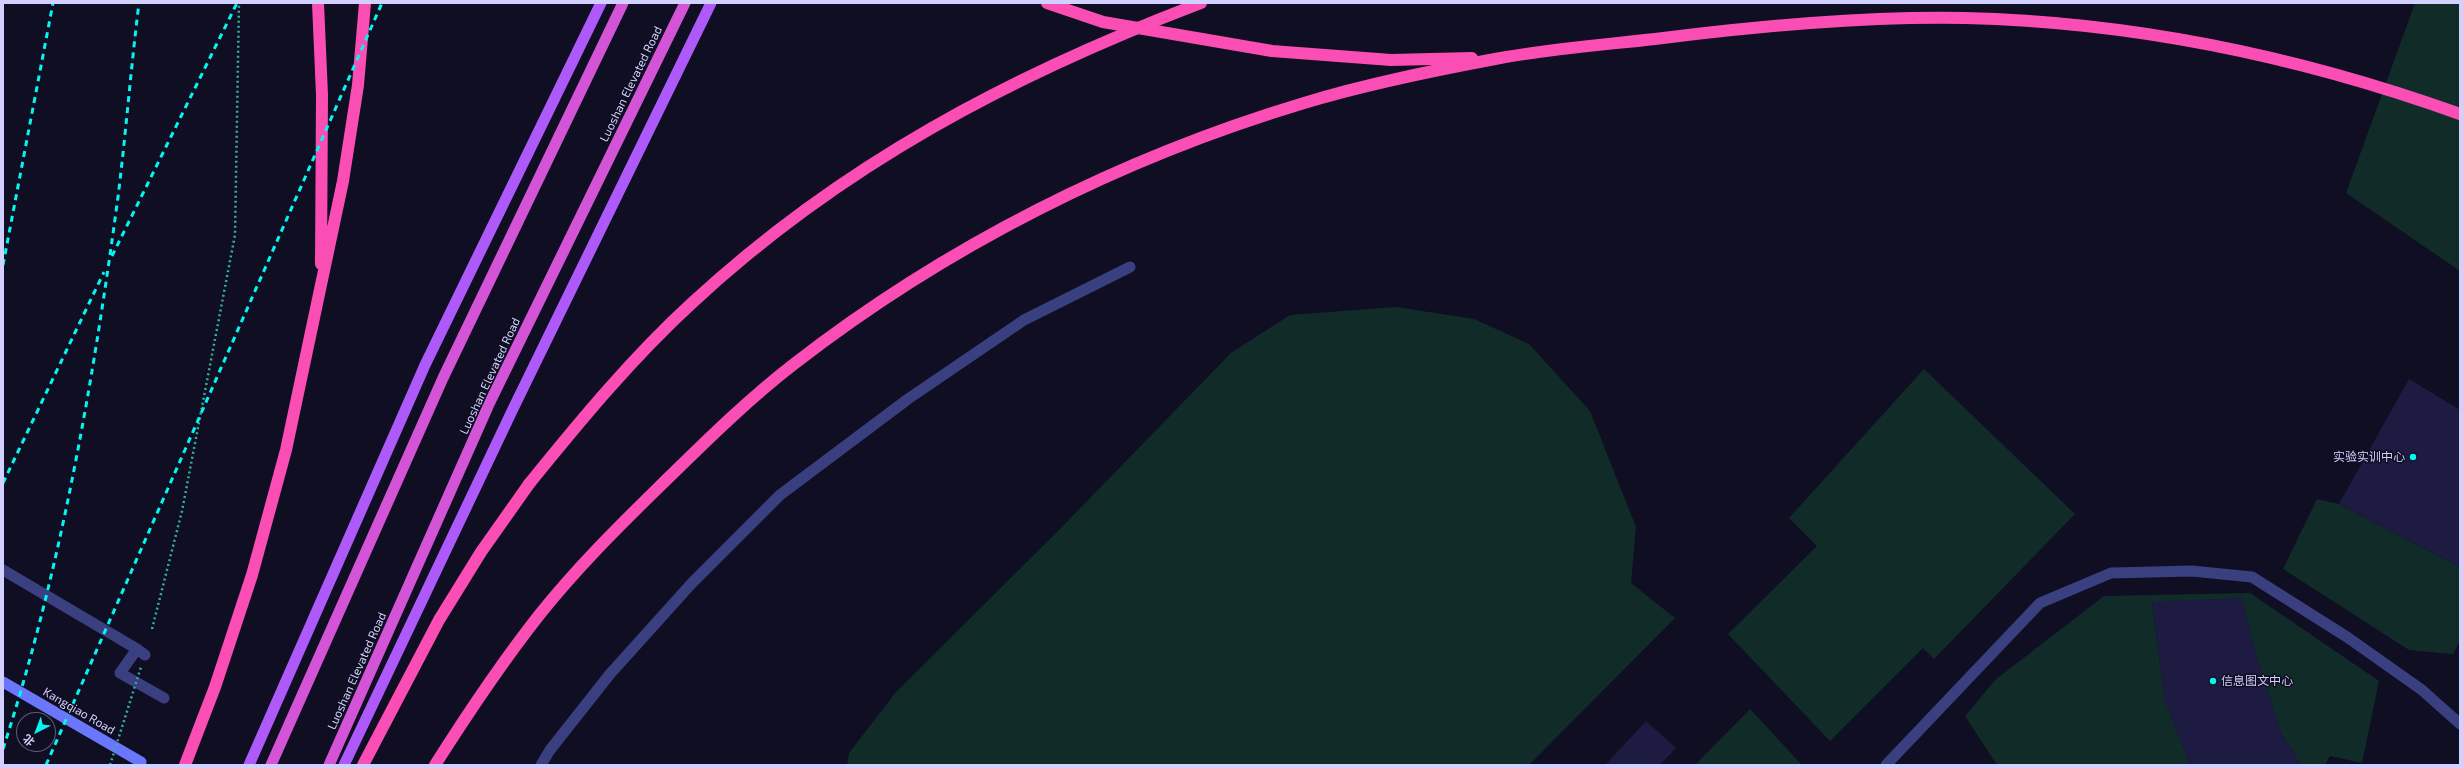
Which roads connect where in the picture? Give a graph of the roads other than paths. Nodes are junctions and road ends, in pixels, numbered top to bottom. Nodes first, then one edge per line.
1 (318, 3) edge
2 (365, 3) edge
3 (601, 3) edge
4 (624, 3) edge
5 (685, 3) edge
6 (711, 3) edge
7 (1047, 3) edge
8 (1201, 3) edge
9 (1499, 58) junction
10 (2460, 114) edge
11 (1130, 267) dead end
12 (320, 290) junction
13 (3, 570) edge
14 (3, 682) edge
15 (164, 698) dead end
16 (2460, 724) edge
17 (142, 762) dead end
18 (185, 765) edge
19 (249, 765) edge
20 (271, 765) edge
21 (330, 765) edge
22 (344, 765) edge
23 (363, 765) edge
24 (435, 765) edge
25 (541, 765) edge
26 (1886, 765) edge

1 - 12 highway
2 - 12 highway
3 - 19 main road
4 - 20 highway, bridge
5 - 21 highway, Luoshan Elevated Road
6 - 22 main road
7 - 9 highway
8 - 23 highway, bridge
9 - 10 highway
9 - 24 highway
11 - 25 lane
12 - 18 highway
13 - 15 lane
14 - 17 main road, Kangqiao Road
16 - 26 lane

